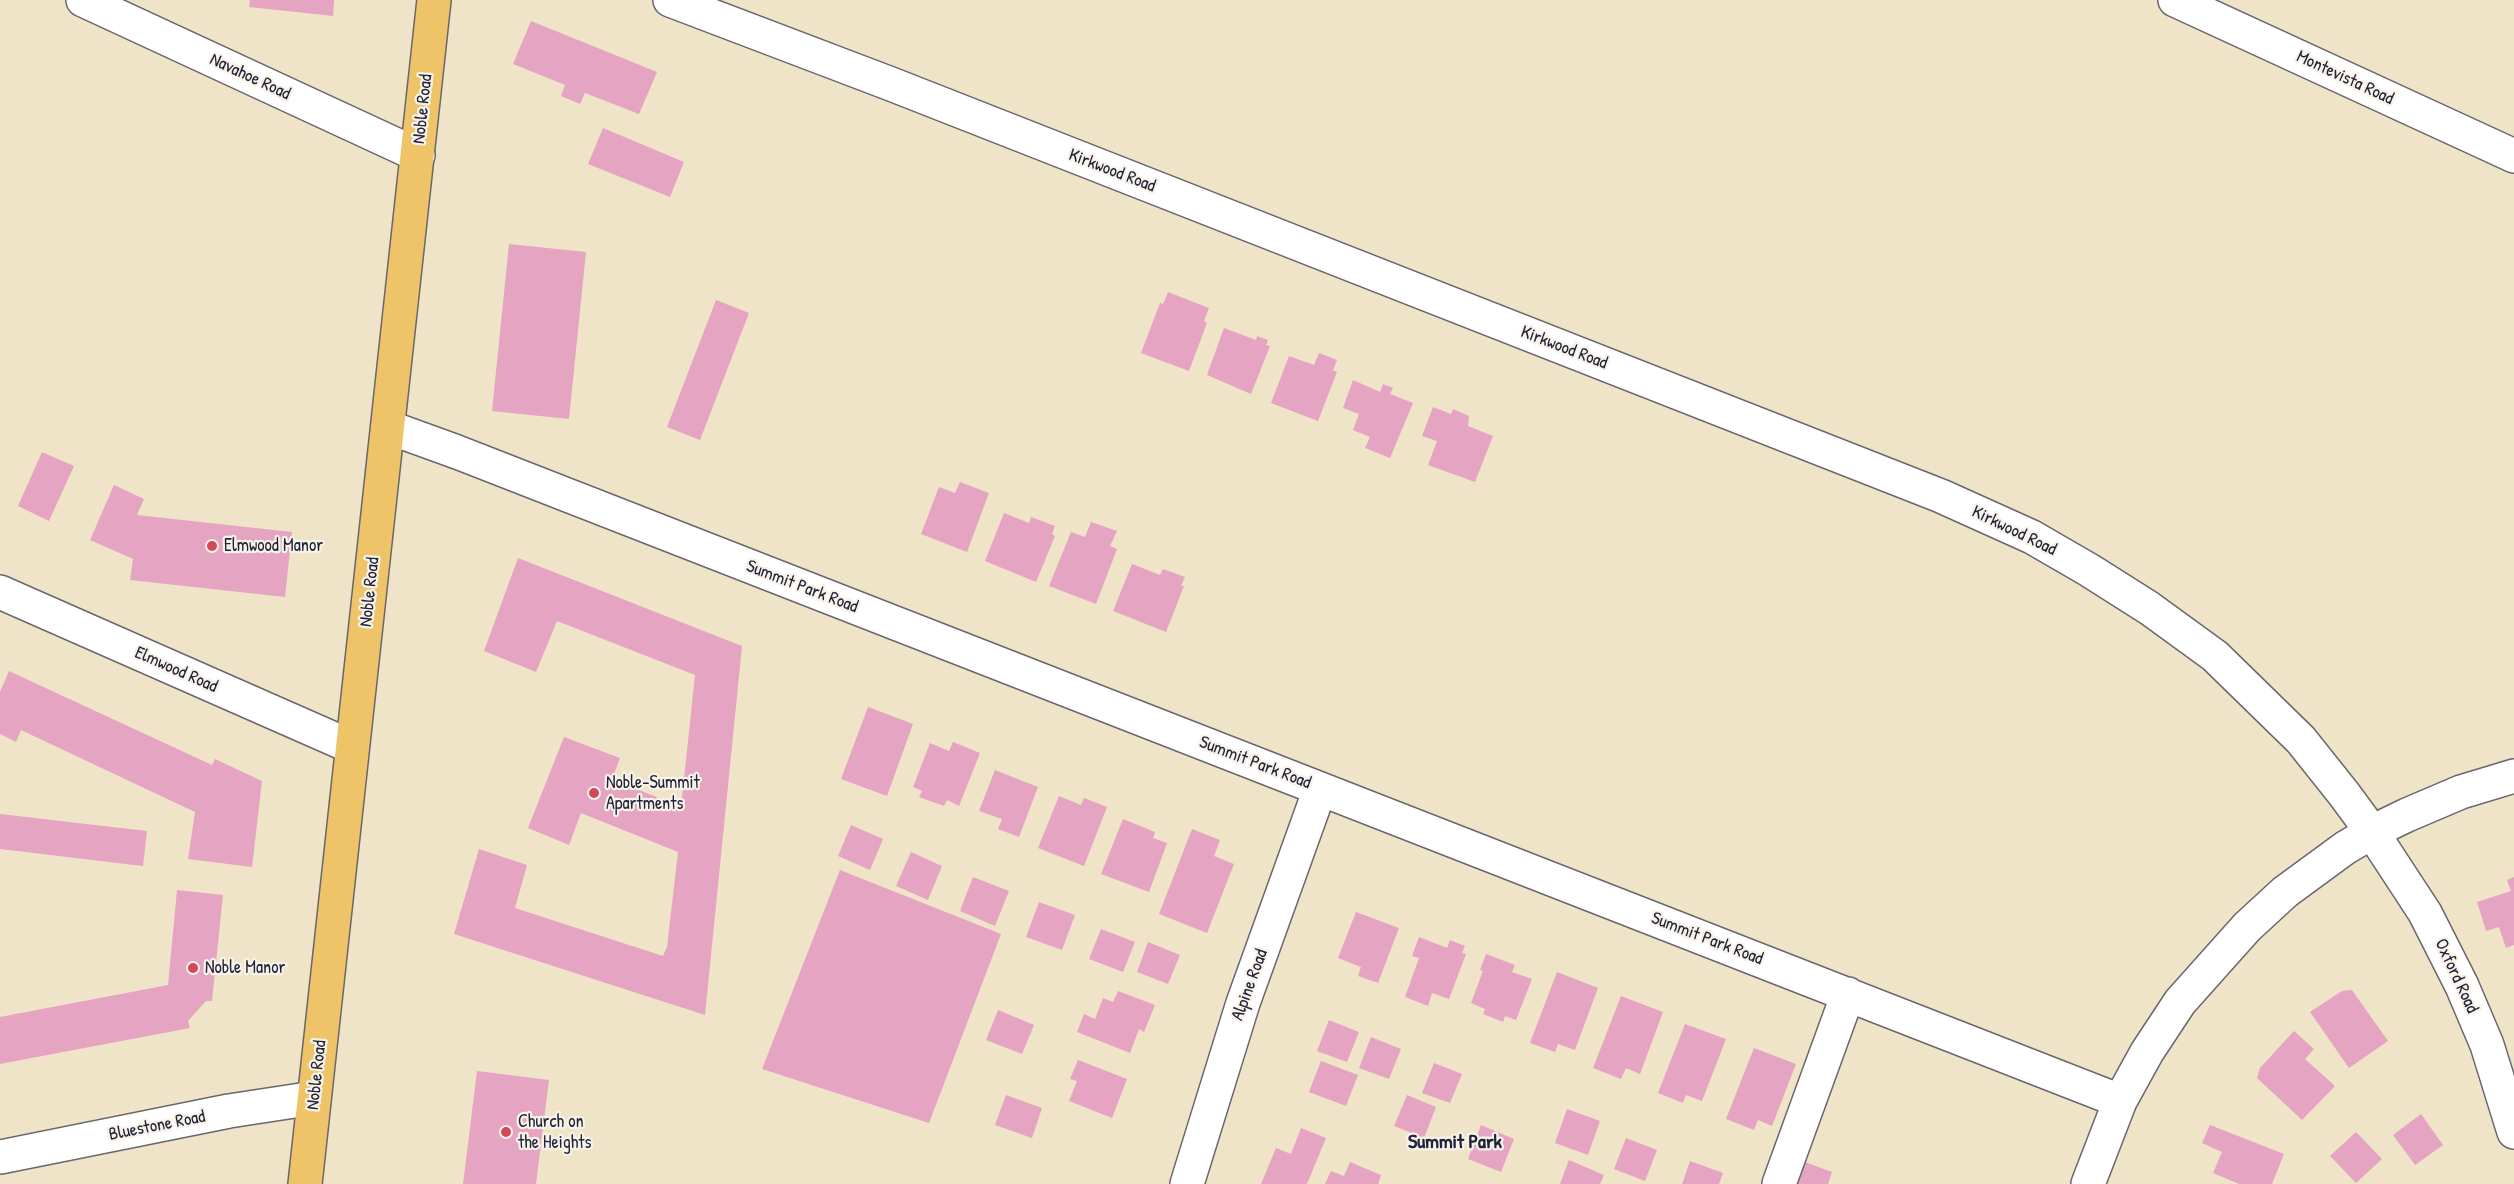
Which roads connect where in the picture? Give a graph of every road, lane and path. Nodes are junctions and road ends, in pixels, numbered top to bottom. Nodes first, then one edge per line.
1 (82, 0) edge
2 (434, 0) edge
3 (670, 0) edge
4 (2175, 0) edge
5 (722, 9) edge
6 (418, 155) junction
7 (2514, 156) edge
8 (388, 427) junction
9 (0, 592) edge
10 (352, 747) junction
11 (2514, 776) edge
12 (1320, 789) junction
13 (2372, 832) junction
14 (1848, 994) junction
15 (314, 1098) junction
16 (2120, 1101) junction
17 (2514, 1132) edge
18 (0, 1157) edge
19 (305, 1184) edge
20 (1187, 1184) edge
21 (1779, 1184) edge
22 (2088, 1184) edge

1 - 6 street, Navahoe Road
2 - 6 main road, Noble Road
3 - 5 street, Kirkwood Road
4 - 7 street, Montevista Road
5 - 13 street, Kirkwood Road
6 - 8 main road, Noble Road
8 - 10 main road, Noble Road
8 - 12 street, Summit Park Road
9 - 10 street, Elmwood Road
10 - 15 main road, Noble Road
11 - 13 street
12 - 14 street, Summit Park Road
12 - 20 street, Alpine Road
13 - 16 street
13 - 17 street, Oxford Road
14 - 16 street, Summit Park Road
14 - 21 street
15 - 18 street, Bluestone Road
15 - 19 main road, Noble Road
16 - 22 street

